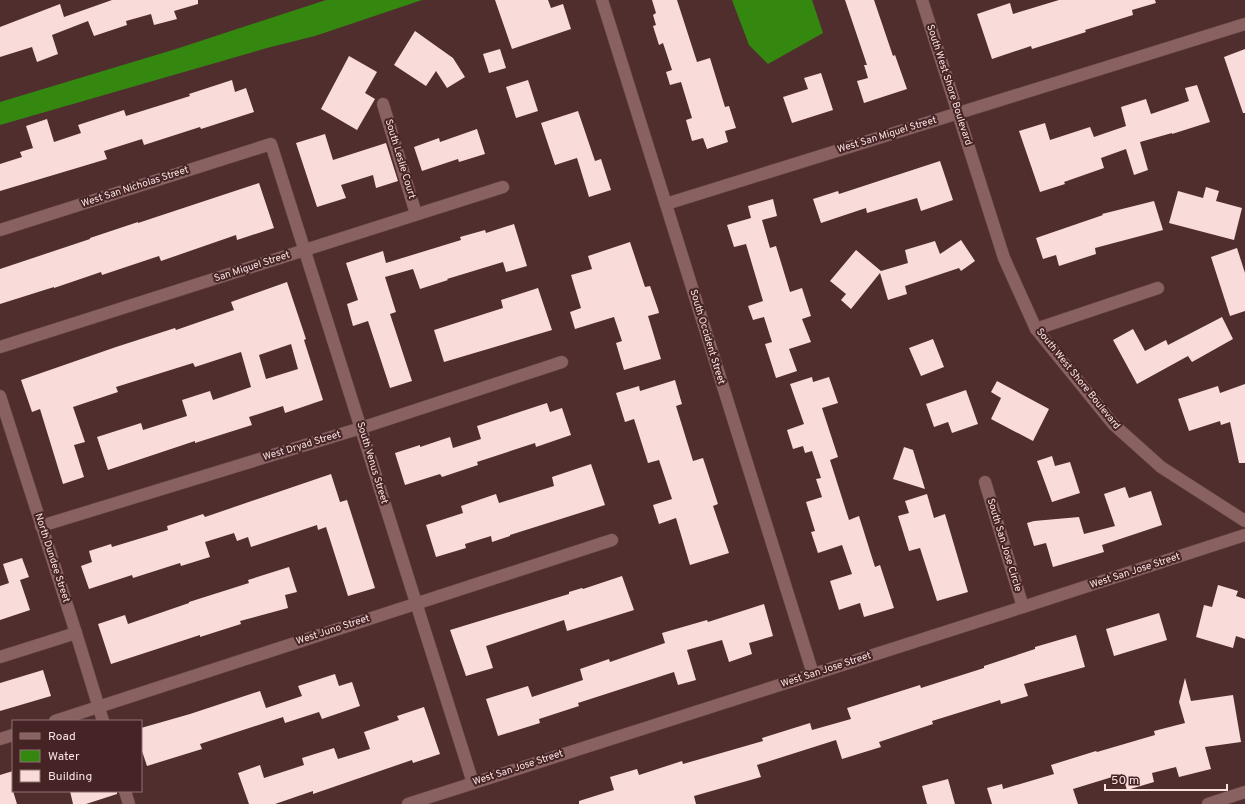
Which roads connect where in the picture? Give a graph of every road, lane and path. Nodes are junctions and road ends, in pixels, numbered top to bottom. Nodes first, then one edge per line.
1 (602, 0) edge
2 (922, 0) edge
3 (1245, 24) edge
4 (383, 104) dead end
5 (958, 113) junction
6 (271, 144) joint
7 (503, 187) dead end
8 (666, 204) junction
9 (416, 214) junction
10 (0, 230) edge
11 (305, 250) junction
12 (1158, 288) dead end
13 (1036, 329) junction
14 (0, 347) edge
15 (562, 362) dead end
16 (0, 396) edge
17 (361, 428) junction
18 (985, 482) dead end
19 (1245, 521) edge
20 (41, 526) junction
21 (1245, 535) edge
22 (612, 540) dead end
23 (416, 604) junction
24 (1023, 607) junction
25 (76, 633) junction
26 (0, 657) edge
27 (813, 674) junction
28 (99, 707) junction
29 (58, 720) edge
30 (103, 720) edge
31 (12, 735) edge
32 (0, 739) edge
33 (473, 783) junction
34 (125, 792) edge
35 (1245, 792) edge
36 (129, 804) edge
37 (408, 804) edge
38 (1208, 804) edge

1 - 8 street, South Occident Street
2 - 5 street, South West Shore Boulevard
3 - 5 street, West San Miguel Street
4 - 9 street, South Leslie Court
5 - 8 street, West San Miguel Street
5 - 13 street, South West Shore Boulevard
6 - 10 street, West San Nicholas Street
6 - 11 street, South Venus Street
7 - 9 street, San Miguel Street
8 - 27 street, South Occident Street
9 - 11 street, San Miguel Street
11 - 14 street, San Miguel Street
11 - 17 street, South Venus Street
12 - 13 street
13 - 19 street, South West Shore Boulevard
15 - 17 street, West Dryad Street
16 - 20 street, North Dundee Street
17 - 20 street, West Dryad Street
17 - 23 street, South Venus Street
18 - 24 street, South San Jose Circle
20 - 25 street, North Dundee Street
21 - 24 street, West San Jose Street
22 - 23 street, West Juno Street
23 - 28 street, West Juno Street
23 - 33 street, South Venus Street
24 - 27 street, West San Jose Street
25 - 26 street
25 - 28 street, North Dundee Street
27 - 33 street, West San Jose Street
28 - 29 street, West Juno Street
28 - 30 street, North Dundee Street
31 - 32 street
33 - 37 street, West San Jose Street
34 - 36 street
35 - 38 street

